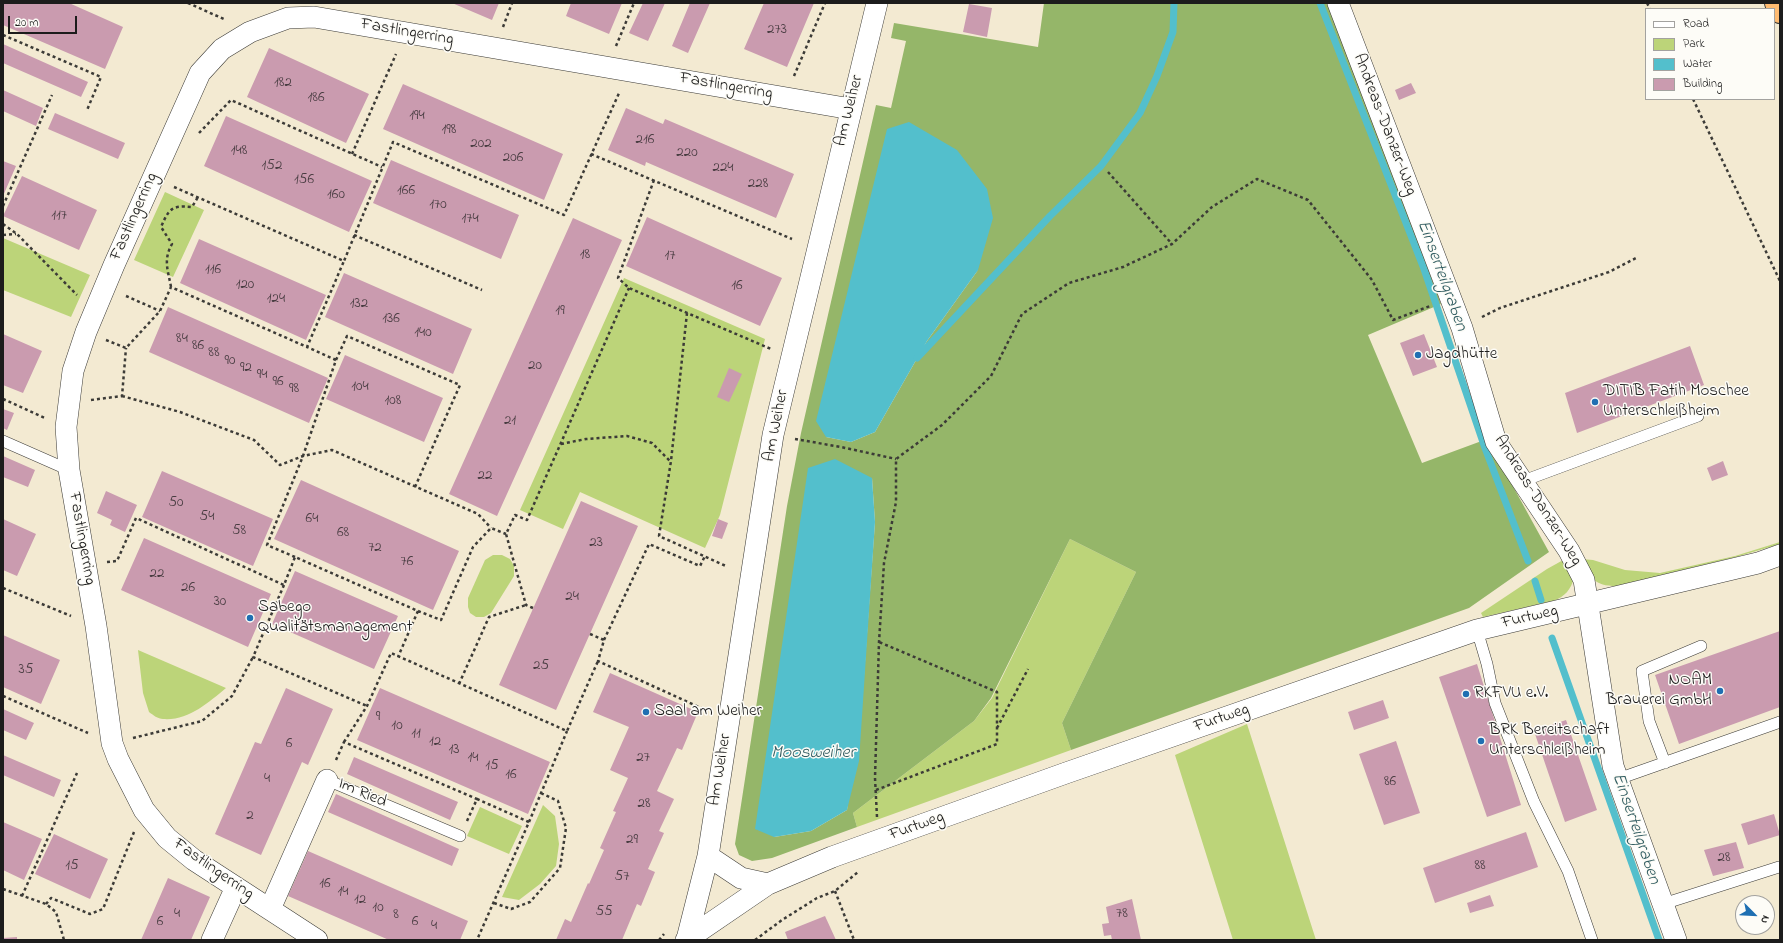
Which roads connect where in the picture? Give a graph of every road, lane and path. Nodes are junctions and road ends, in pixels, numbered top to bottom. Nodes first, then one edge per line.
1 (188, 3) edge
2 (634, 3) edge
3 (825, 3) edge
4 (877, 3) edge
5 (1338, 3) edge
6 (1776, 3) edge
7 (1780, 12) edge
8 (250, 32) junction
9 (404, 33) junction
10 (3, 35) edge
11 (607, 67) junction
12 (629, 71) junction
13 (52, 95) dead end
14 (785, 97) junction
15 (1693, 100) edge
16 (851, 109) junction
17 (87, 110) dead end
18 (196, 136) dead end
19 (352, 154) junction
20 (591, 154) junction
21 (382, 167) junction
22 (1108, 172) dead end
23 (152, 178) junction
24 (654, 180) junction
25 (198, 197) junction
26 (3, 206) edge
27 (3, 224) edge
28 (17, 234) junction
29 (3, 235) edge
30 (354, 235) junction
31 (792, 239) dead end
32 (1172, 244) junction
33 (1636, 258) dead end
34 (344, 261) junction
35 (1780, 280) edge
36 (171, 287) junction
37 (629, 288) junction
38 (482, 290) dead end
39 (134, 299) dead end
40 (1431, 305) dead end
41 (160, 311) junction
42 (94, 313) junction
43 (687, 313) junction
44 (1462, 328) junction
45 (86, 332) junction
46 (307, 347) junction
47 (126, 348) junction
48 (777, 352) dead end
49 (336, 360) junction
50 (122, 396) junction
51 (3, 399) edge
52 (69, 403) junction
53 (1698, 416) dead end
54 (66, 427) junction
55 (773, 435) junction
56 (3, 442) edge
57 (561, 444) junction
58 (303, 456) junction
59 (896, 460) junction
60 (671, 462) junction
61 (69, 470) junction
62 (1523, 481) junction
63 (415, 487) junction
64 (491, 528) junction
65 (506, 534) junction
66 (1780, 555) edge
67 (705, 556) junction
68 (295, 557) junction
69 (117, 561) dead end
70 (726, 566) dead end
71 (284, 585) junction
72 (3, 588) edge
73 (1589, 603) junction
74 (526, 605) junction
75 (533, 608) dead end
76 (418, 610) junction
77 (96, 626) junction
78 (1476, 630) junction
79 (590, 634) dead end
80 (604, 640) junction
81 (879, 642) junction
82 (1701, 646) dead end
83 (398, 656) junction
84 (253, 657) junction
85 (598, 661) junction
86 (1028, 669) dead end
87 (459, 684) junction
88 (3, 696) edge
89 (367, 706) junction
90 (703, 709) dead end
91 (1780, 722) edge
92 (996, 728) junction
93 (567, 730) junction
94 (344, 742) junction
95 (112, 743) junction
96 (1665, 763) junction
97 (77, 773) dead end
98 (1618, 779) junction
99 (327, 780) junction
100 (876, 790) junction
101 (541, 793) junction
102 (477, 799) junction
103 (144, 810) junction
104 (529, 822) junction
105 (460, 836) joint
106 (882, 840) junction
107 (708, 856) junction
108 (1779, 867) dead end
109 (860, 871) dead end
110 (768, 884) junction
111 (236, 887) junction
112 (3, 889) edge
113 (835, 891) junction
114 (22, 896) junction
115 (494, 903) junction
116 (46, 904) junction
117 (1663, 904) junction
118 (270, 909) junction
119 (64, 940) edge
120 (212, 940) edge
121 (317, 940) edge
122 (477, 940) edge
123 (687, 940) edge
124 (755, 940) edge
125 (854, 940) edge
126 (1592, 940) edge
127 (1676, 940) edge

1 - 8 path
2 - 11 path
3 - 14 path
4 - 16 street, Am Weiher
5 - 44 street, Andreas-Danzer-Weg
6 - 7 highway
8 - 9 street, Fastlingerring
8 - 23 street, Fastlingerring
9 - 11 street, Fastlingerring
9 - 19 path
10 - 17 path
11 - 12 street, Fastlingerring
12 - 14 street, Fastlingerring
12 - 20 path
13 - 26 path
14 - 16 street, Fastlingerring
15 - 35 path
16 - 55 street, Am Weiher
18 - 19 path
19 - 21 path
20 - 21 path
20 - 24 path
21 - 30 path
22 - 32 path
23 - 25 path
23 - 42 street, Fastlingerring
24 - 31 path
24 - 37 path
25 - 34 path
25 - 36 path
27 - 28 path
28 - 29 path
28 - 42 path
30 - 34 path
30 - 38 path
32 - 40 path
32 - 59 path
33 - 44 path
34 - 46 path
36 - 41 path
36 - 46 path
37 - 43 path
37 - 57 path
39 - 41 path
41 - 47 path
42 - 45 street, Fastlingerring
43 - 48 path
43 - 60 path
44 - 62 street, Andreas-Danzer-Weg
45 - 47 path
45 - 52 street, Fastlingerring
46 - 49 path
47 - 50 path
49 - 58 path
49 - 63 path
50 - 52 path
50 - 58 path
51 - 54 path
52 - 54 street, Fastlingerring
53 - 62 lane
54 - 61 street, Fastlingerring
55 - 59 path
55 - 107 street, Am Weiher
56 - 61 lane
57 - 60 path
57 - 65 path
58 - 63 path
58 - 68 path
59 - 81 path
60 - 67 path
61 - 77 street, Fastlingerring
62 - 73 street, Andreas-Danzer-Weg
63 - 64 path
64 - 65 path
64 - 76 path
65 - 74 path
66 - 73 street, Furtweg
67 - 70 path
67 - 80 path
68 - 71 path
68 - 76 path
69 - 71 path
71 - 84 path
72 - 77 path
73 - 78 street, Furtweg
73 - 98 street, Andreas-Danzer-Weg
74 - 75 path
74 - 87 path
76 - 83 path
77 - 95 street, Fastlingerring
78 - 106 street, Furtweg
78 - 126 lane
79 - 80 path
80 - 85 path
81 - 92 path
81 - 100 path
82 - 96 lane
83 - 87 path
83 - 89 path
84 - 89 path
84 - 95 path
85 - 90 path
85 - 93 path
86 - 92 path
87 - 93 path
88 - 95 path
89 - 94 path
91 - 96 lane
92 - 100 path
93 - 101 path
94 - 99 path
94 - 102 path
95 - 103 street, Fastlingerring
96 - 98 lane
97 - 114 path
98 - 117 street, Andreas-Danzer-Weg
99 - 105 lane, Im Ried
99 - 118 street, Im Ried
100 - 106 path
101 - 104 path
101 - 115 path
102 - 104 path
102 - 105 path
103 - 111 street, Fastlingerring
103 - 116 path
104 - 115 path
106 - 110 street, Furtweg
107 - 110 street
107 - 123 street, Am Weiher
108 - 117 lane
109 - 113 path
110 - 123 street, Furtweg
111 - 118 street, Fastlingerring
111 - 120 street
112 - 114 path
113 - 124 path
113 - 125 path
114 - 116 path
115 - 122 path
116 - 119 path
117 - 127 street, Andreas-Danzer-Weg
118 - 121 street, Fastlingerring

